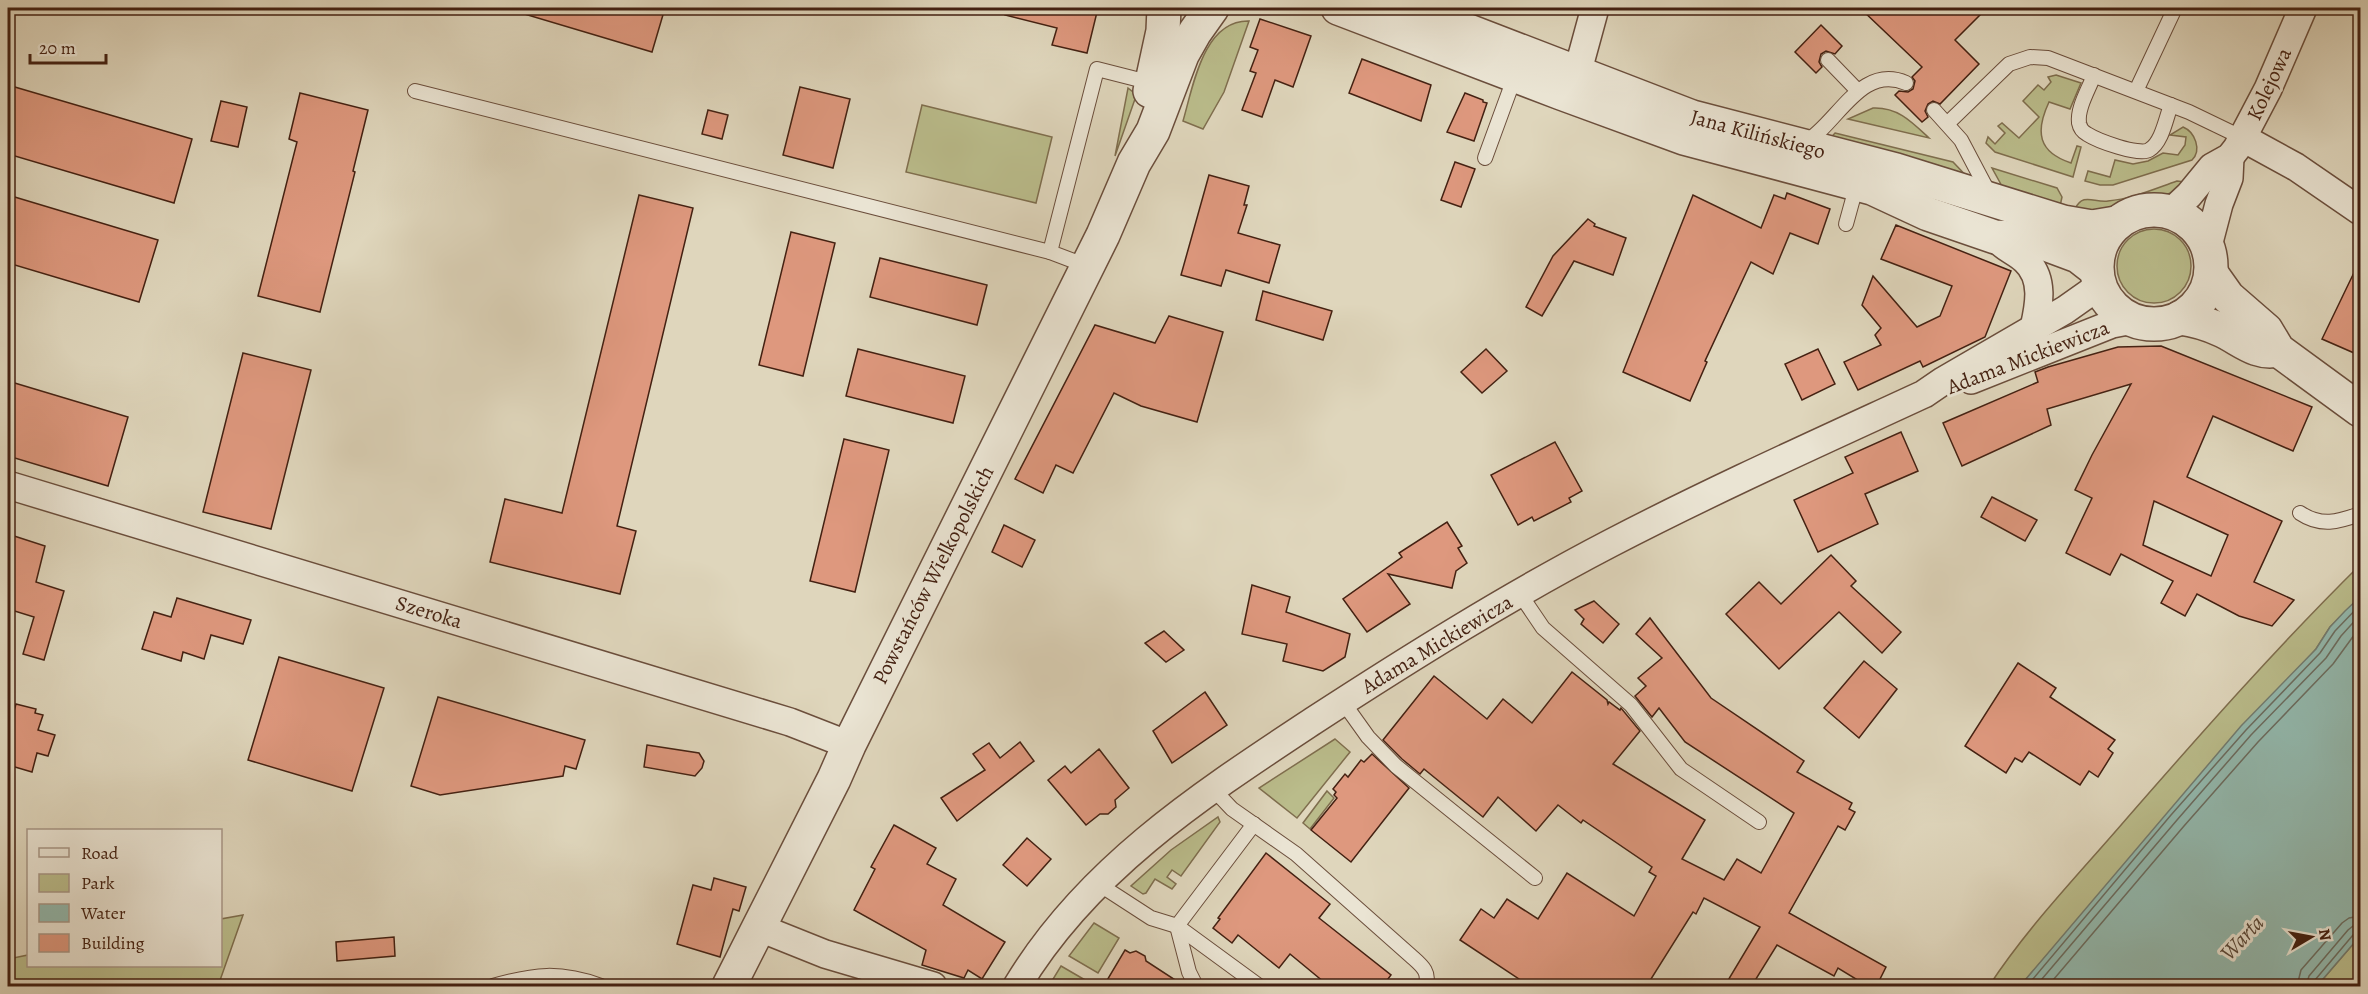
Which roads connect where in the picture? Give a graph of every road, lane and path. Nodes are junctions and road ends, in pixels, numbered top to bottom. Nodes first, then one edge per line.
1 (1164, 8) edge
2 (1212, 8) edge
3 (1338, 8) edge
4 (1409, 8) edge
5 (1595, 8) edge
6 (2175, 8) edge
7 (2303, 8) edge
8 (1828, 60) dead end
9 (2094, 75) junction
10 (1515, 76) junction
11 (1152, 83) junction
12 (1569, 83) junction
13 (1906, 83) dead end
14 (415, 91) dead end
15 (1858, 91) junction
16 (2136, 91) junction
17 (2171, 105) junction
18 (1934, 110) dead end
19 (1948, 123) junction
20 (1796, 146) junction
21 (2237, 148) junction
22 (1485, 158) dead end
23 (1134, 163) junction
24 (1857, 184) junction
25 (1992, 199) junction
26 (2361, 211) edge
27 (2171, 212) junction
28 (2116, 223) junction
29 (1846, 224) dead end
30 (1995, 237) junction
31 (1050, 252) junction
32 (2209, 260) junction
33 (1087, 266) junction
34 (2098, 278) junction
35 (2180, 318) junction
36 (2133, 320) junction
37 (2034, 328) junction
38 (2278, 351) junction
39 (1924, 394) junction
40 (2361, 410) edge
41 (8, 485) edge
42 (2300, 513) dead end
43 (2361, 514) edge
44 (1520, 594) junction
45 (1343, 702) junction
46 (849, 745) junction
47 (1213, 789) junction
48 (1759, 822) dead end
49 (1254, 824) junction
50 (1535, 878) dead end
51 (1097, 883) junction
52 (1177, 926) junction
53 (760, 928) junction
54 (493, 987) edge
55 (602, 987) edge
56 (729, 987) edge
57 (933, 987) edge
58 (1017, 987) edge
59 (1196, 987) edge
60 (1258, 987) edge
61 (1425, 987) edge

1 - 11 street, Powstańców Wielkopolskich
2 - 23 street, Powstańców Wielkopolskich
3 - 10 street, Jana Kilińskiego
4 - 12 street, Jana Kilińskiego
5 - 12 street
6 - 16 lane
7 - 21 street, Kolejowa
8 - 15 lane
9 - 16 lane
9 - 17 lane
9 - 19 lane
10 - 12 street, Jana Kilińskiego
10 - 22 lane
11 - 23 street, Powstańców Wielkopolskich
11 - 31 lane
12 - 20 street, Jana Kilińskiego
12 - 24 street, Jana Kilińskiego
13 - 15 lane
14 - 31 lane
15 - 20 lane
16 - 17 lane
17 - 21 lane
18 - 19 lane
19 - 25 lane
20 - 25 street, Jana Kilińskiego
21 - 26 street
21 - 27 street, Kolejowa
21 - 32 street, Kolejowa
23 - 33 street, Powstańców Wielkopolskich
24 - 29 lane
24 - 30 street, Jana Kilińskiego
25 - 28 street, Jana Kilińskiego
27 - 28 street
27 - 32 street
28 - 34 street
30 - 34 street, Jana Kilińskiego
30 - 37 street, Jana Kilińskiego
31 - 33 lane
32 - 35 street
32 - 38 street
33 - 46 street, Powstańców Wielkopolskich
34 - 36 street
34 - 37 street, Adama Mickiewicza
35 - 36 street
35 - 38 street
36 - 39 street, Adama Mickiewicza
37 - 39 street, Adama Mickiewicza
38 - 40 street
39 - 44 street, Adama Mickiewicza
41 - 46 street, Szeroka
42 - 43 lane
44 - 45 street, Adama Mickiewicza
44 - 48 lane
45 - 47 street, Adama Mickiewicza
45 - 50 lane
46 - 53 street, Powstańców Wielkopolskich
47 - 49 lane
47 - 51 street, Adama Mickiewicza
49 - 52 lane
49 - 61 lane
51 - 52 lane
51 - 58 street, Adama Mickiewicza
52 - 59 lane
52 - 60 lane
53 - 56 street, Powstańców Wielkopolskich
53 - 57 street
54 - 55 lane

